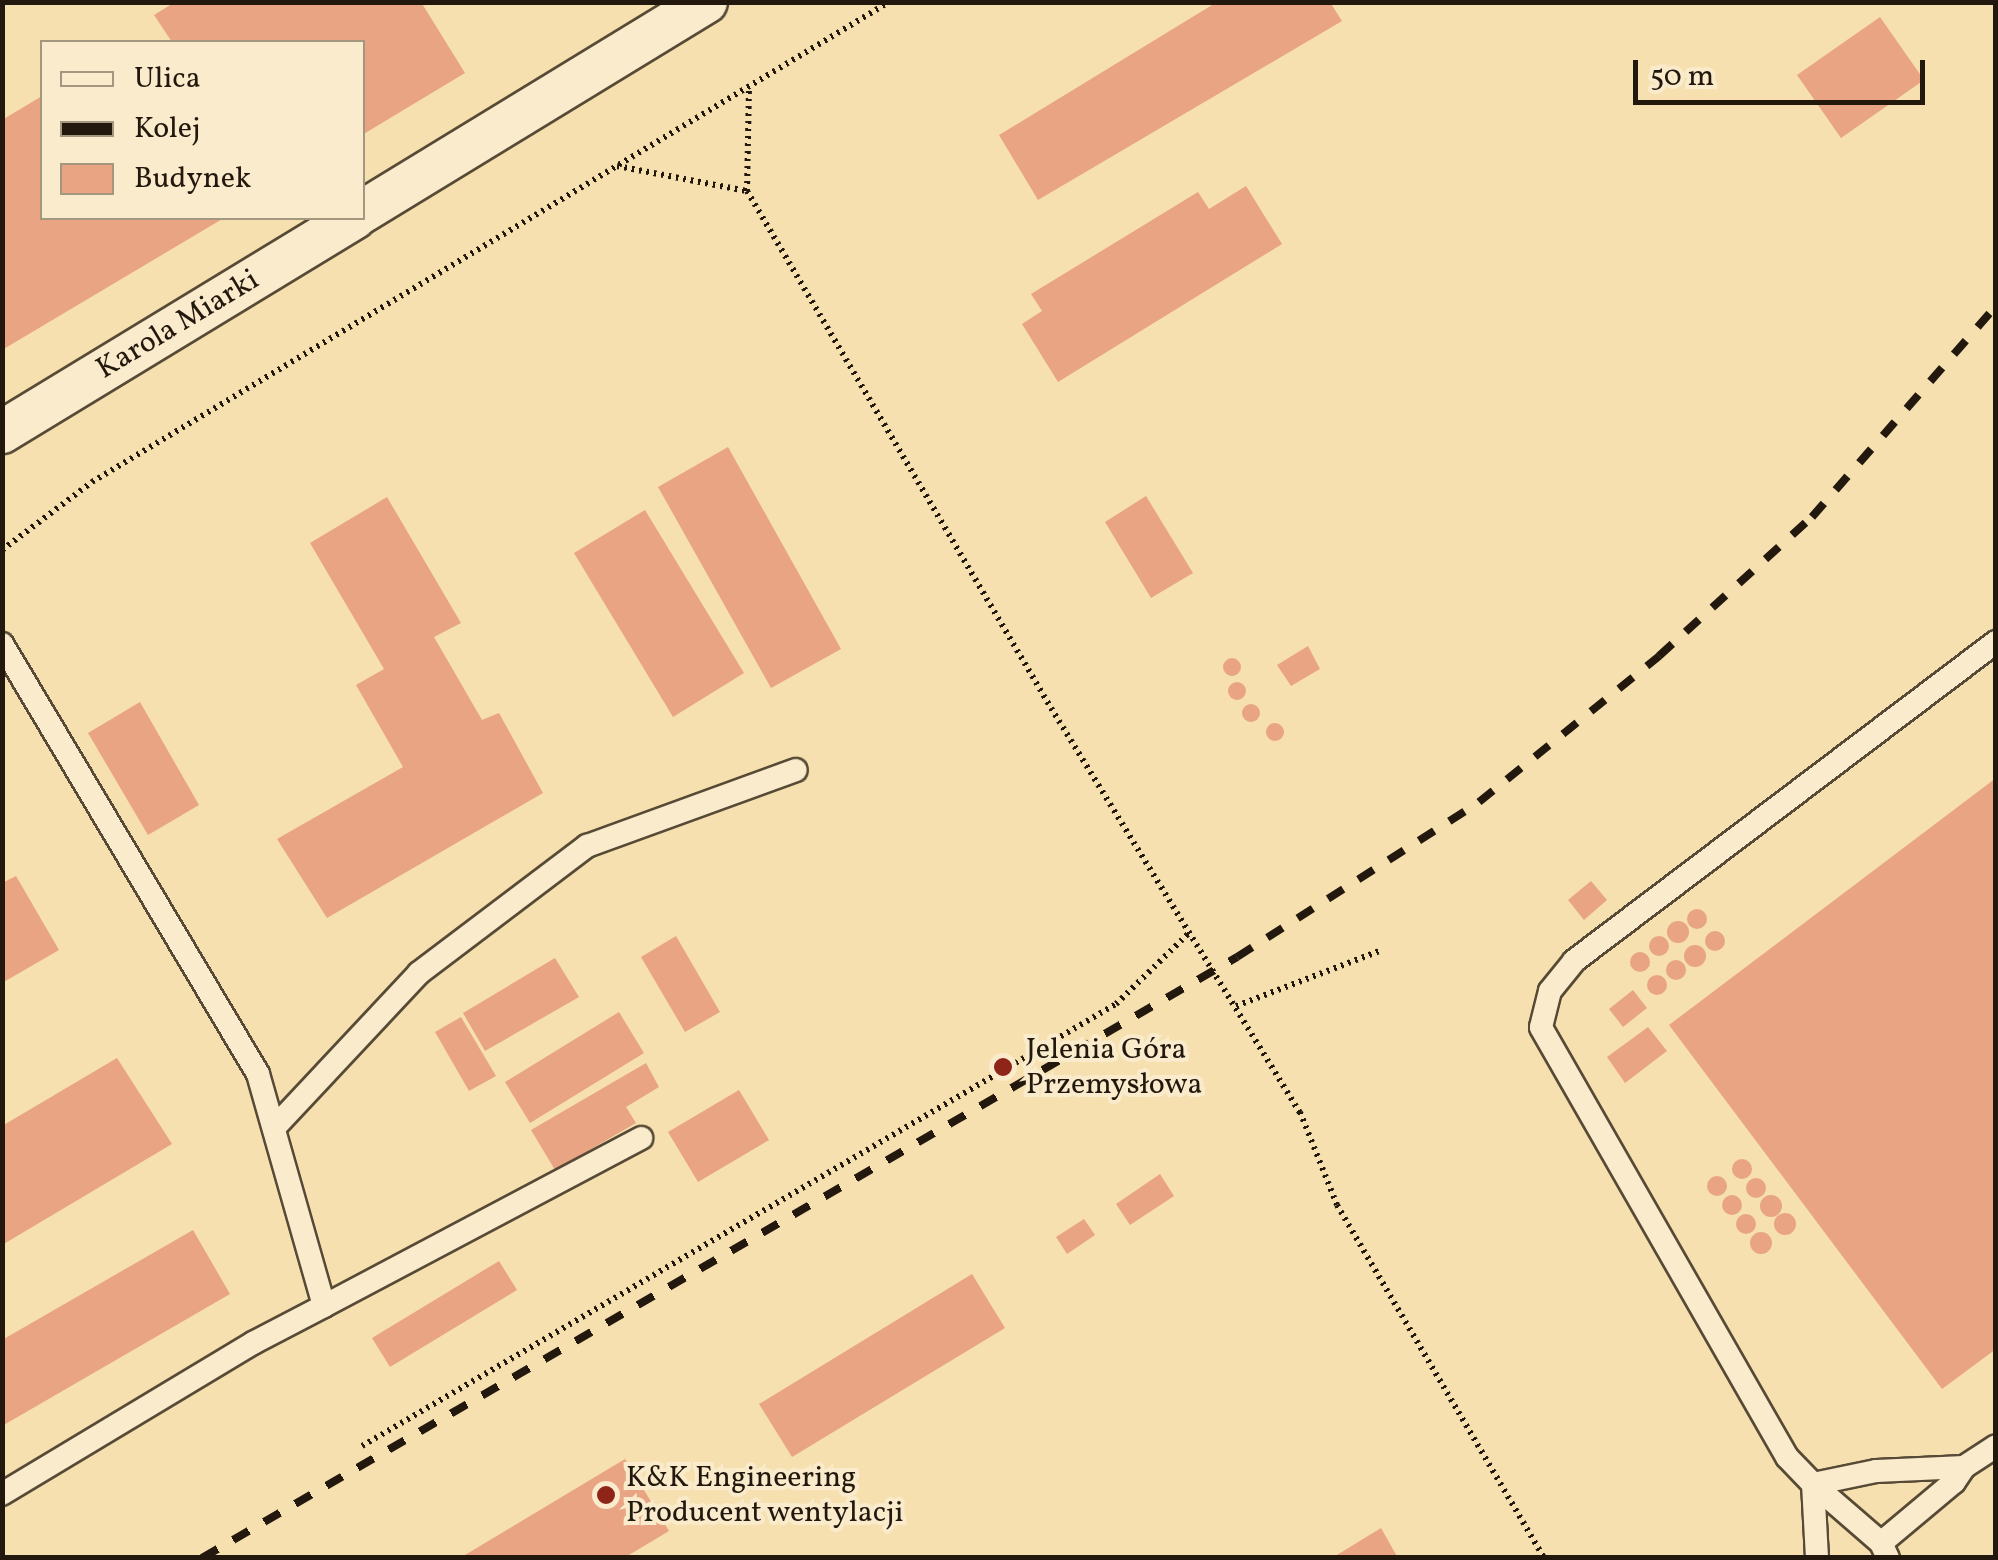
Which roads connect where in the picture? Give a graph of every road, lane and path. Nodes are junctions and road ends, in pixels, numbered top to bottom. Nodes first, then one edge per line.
1 (706, 2) edge
2 (889, 2) edge
3 (749, 86) junction
4 (616, 166) junction
5 (747, 191) junction
6 (365, 210) edge
7 (351, 220) edge
8 (2, 432) edge
9 (2, 550) edge
10 (1996, 642) edge
11 (2, 644) edge
12 (796, 770) dead end
13 (1190, 932) junction
14 (1382, 950) dead end
15 (1236, 1006) junction
16 (274, 1128) junction
17 (642, 1138) dead end
18 (324, 1306) junction
19 (362, 1446) dead end
20 (1996, 1446) edge
21 (1964, 1467) junction
22 (1813, 1484) junction
23 (2, 1494) edge
24 (1885, 1550) edge
25 (1544, 1558) edge
26 (1816, 1558) edge

1 - 6 street
2 - 3 path
3 - 4 path
3 - 5 path
4 - 5 path
4 - 9 path
5 - 13 path
7 - 8 street, Karola Miarki
10 - 22 lane
11 - 16 lane
12 - 16 lane
13 - 15 path
13 - 19 path
14 - 15 path
15 - 25 path
16 - 18 lane
17 - 18 lane
18 - 23 lane
20 - 21 lane
21 - 22 lane
21 - 24 lane
22 - 24 lane
22 - 26 lane

